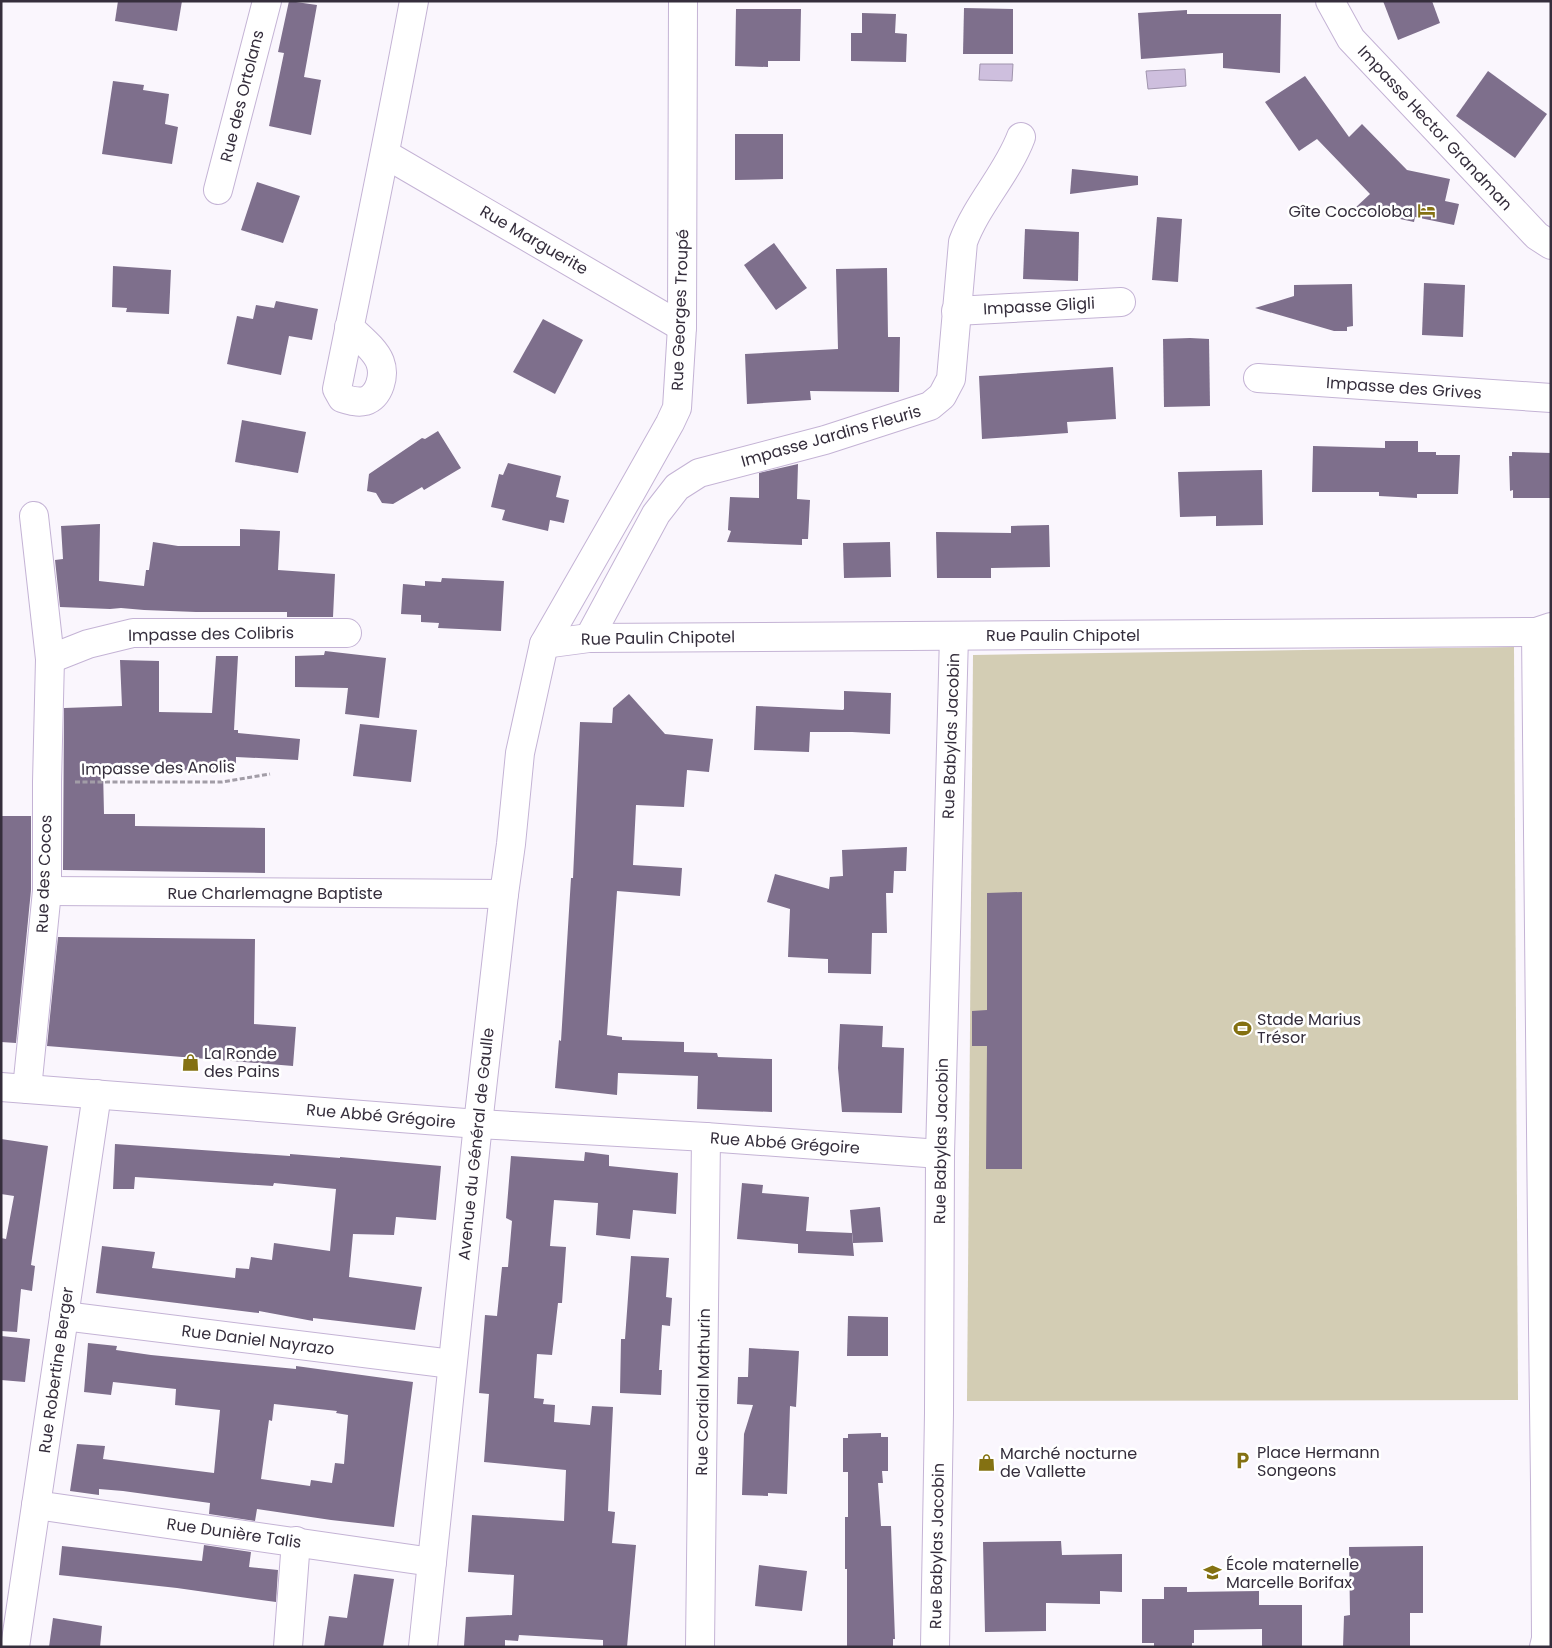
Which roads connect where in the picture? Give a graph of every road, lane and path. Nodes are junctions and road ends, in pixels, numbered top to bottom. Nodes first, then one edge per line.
1 (267, 1) edge
2 (414, 1) edge
3 (683, 1) edge
4 (1330, 1) edge
5 (1021, 136) dead end
6 (385, 154) junction
7 (218, 190) dead end
8 (1551, 245) edge
9 (1121, 302) dead end
10 (956, 311) junction
11 (349, 326) dead end
12 (682, 327) junction
13 (1258, 378) dead end
14 (1551, 398) edge
15 (34, 516) dead end
16 (1544, 630) edge
17 (347, 633) dead end
18 (954, 636) junction
19 (589, 638) junction
20 (544, 644) junction
21 (50, 659) junction
22 (270, 774) dead end
23 (46, 782) junction
24 (47, 891) junction
25 (504, 894) junction
26 (14, 1088) edge
27 (97, 1094) junction
28 (478, 1124) junction
29 (706, 1137) junction
30 (940, 1154) junction
31 (64, 1316) junction
32 (452, 1364) junction
33 (36, 1505) junction
34 (296, 1542) junction
35 (432, 1562) junction
36 (1547, 1642) edge
37 (15, 1647) edge
38 (288, 1647) edge
39 (423, 1647) edge
40 (700, 1647) edge
41 (935, 1647) edge

1 - 7 street, Rue des Ortolans
2 - 6 street
3 - 12 street, Rue Georges Troupé
4 - 8 street, Impasse Hector Grandman
5 - 10 street, Impasse Jardins Fleuris
6 - 11 street
6 - 12 street, Rue Marguerite
9 - 10 street, Impasse Gligli
10 - 19 street, Impasse Jardins Fleuris
12 - 20 street, Rue Georges Troupé
13 - 14 street, Impasse des Grives
15 - 21 street, Rue des Cocos
16 - 18 street, Rue Paulin Chipotel
16 - 36 street
17 - 21 street, Impasse des Colibris
18 - 19 street, Rue Paulin Chipotel
18 - 30 street, Rue Babylas Jacobin
19 - 20 street, Rue Paulin Chipotel
20 - 25 street, Avenue du Général de Gaulle
21 - 23 street, Rue des Cocos
22 - 23 path, Impasse des Anolis
23 - 24 street, Rue des Cocos
24 - 25 street, Rue Charlemagne Baptiste
24 - 26 street, Rue des Cocos
25 - 28 street, Avenue du Général de Gaulle
26 - 27 street, Rue Abbé Grégoire
27 - 28 street, Rue Abbé Grégoire
27 - 31 street, Rue Robertine Berger
28 - 29 street, Rue Abbé Grégoire
28 - 32 street, Avenue du Général de Gaulle
29 - 30 street, Rue Abbé Grégoire
29 - 40 street, Rue Cordial Mathurin
30 - 41 street, Rue Babylas Jacobin
31 - 32 street, Rue Daniel Nayrazo
31 - 33 street, Rue Robertine Berger
32 - 35 street, Avenue du Général de Gaulle
33 - 34 street, Rue Dunière Talis
33 - 37 street, Rue Robertine Berger
34 - 35 street, Rue Dunière Talis
34 - 38 street
35 - 39 street, Avenue du Général de Gaulle

